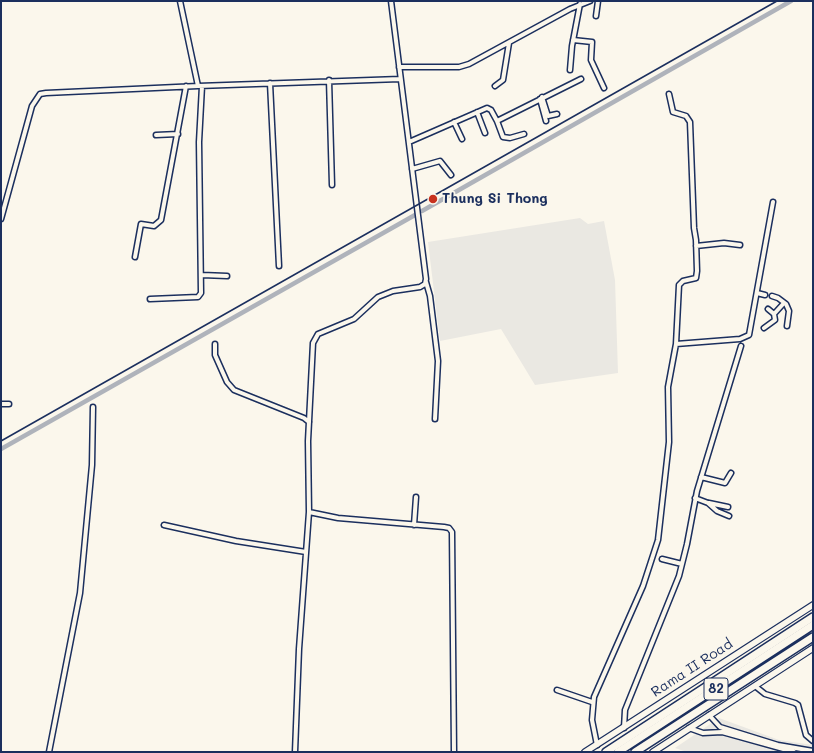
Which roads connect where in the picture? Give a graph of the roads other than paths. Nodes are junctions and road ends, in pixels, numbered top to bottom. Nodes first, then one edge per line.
1 (180, 1) edge
2 (391, 1) edge
3 (590, 1) edge
4 (598, 1) edge
5 (580, 4) junction
6 (596, 16) dead end
7 (573, 40) junction
8 (509, 43) junction
9 (399, 67) junction
10 (570, 70) dead end
11 (400, 79) junction
12 (581, 79) dead end
13 (329, 80) junction
14 (270, 83) junction
15 (186, 86) junction
16 (200, 86) junction
17 (495, 86) dead end
18 (604, 88) dead end
19 (669, 94) dead end
20 (541, 98) junction
21 (477, 112) junction
22 (557, 114) dead end
23 (497, 120) junction
24 (546, 121) dead end
25 (454, 122) junction
26 (485, 133) dead end
27 (178, 134) junction
28 (524, 134) dead end
29 (156, 135) dead end
30 (462, 139) dead end
31 (409, 142) junction
32 (412, 169) junction
33 (451, 175) dead end
34 (332, 185) dead end
35 (773, 202) dead end
36 (1, 219) edge
37 (740, 245) dead end
38 (696, 246) junction
39 (135, 257) dead end
40 (279, 266) dead end
41 (202, 275) junction
42 (227, 276) dead end
43 (426, 281) junction
44 (757, 293) junction
45 (765, 295) dead end
46 (772, 296) dead end
47 (150, 299) dead end
48 (784, 303) junction
49 (768, 309) dead end
50 (774, 314) junction
51 (787, 326) dead end
52 (764, 328) dead end
53 (215, 344) dead end
54 (676, 344) junction
55 (741, 346) dead end
56 (1, 404) edge
57 (9, 404) dead end
58 (93, 407) dead end
59 (435, 419) dead end
60 (309, 422) junction
61 (730, 473) dead end
62 (701, 477) junction
63 (416, 497) dead end
64 (695, 498) junction
65 (708, 503) junction
66 (728, 507) dead end
67 (309, 512) junction
68 (729, 516) dead end
69 (164, 525) dead end
70 (414, 525) junction
71 (306, 552) junction
72 (662, 559) dead end
73 (682, 564) junction
74 (813, 605) edge
75 (813, 617) edge
76 (813, 625) edge
77 (813, 636) edge
78 (813, 648) edge
79 (755, 686) junction
80 (557, 690) dead end
81 (592, 702) junction
82 (709, 715) junction
83 (624, 728) junction
84 (689, 728) junction
85 (813, 741) edge
86 (597, 745) junction
87 (778, 747) junction
88 (813, 751) edge
89 (49, 752) edge
90 (295, 752) edge
91 (454, 752) edge
92 (585, 752) edge
93 (606, 752) edge
94 (618, 752) edge
95 (634, 752) edge
96 (653, 752) edge
97 (794, 752) edge

1 - 16 street
2 - 9 street
3 - 5 street
4 - 6 street
5 - 7 street
5 - 8 street
7 - 10 street
7 - 18 street
8 - 9 street
8 - 17 street
9 - 11 street
11 - 13 street
11 - 31 street
12 - 20 street
13 - 14 street
13 - 34 street
14 - 16 street
14 - 40 street
15 - 16 street
15 - 27 street
15 - 36 street
16 - 41 street
19 - 38 street
20 - 22 street
20 - 23 street
20 - 24 street
21 - 23 street
21 - 25 street
21 - 26 street
23 - 28 street
25 - 30 street
25 - 31 street
27 - 29 street
27 - 39 street
31 - 32 street
32 - 33 street
32 - 43 street
35 - 44 street
37 - 38 street
38 - 54 street
41 - 42 street
41 - 47 street
43 - 59 street
43 - 60 street
44 - 45 street
44 - 54 street
46 - 48 street
48 - 50 street
48 - 51 street
49 - 50 street
50 - 52 street
53 - 60 street
54 - 81 street
55 - 62 street
56 - 57 street
58 - 89 street
60 - 67 street
61 - 62 street
62 - 64 street
63 - 70 street
64 - 65 street
64 - 73 street
65 - 66 street
65 - 68 street
67 - 70 street
67 - 71 street
69 - 71 street
70 - 91 street
71 - 90 street
72 - 73 street
73 - 83 street
74 - 83 main road, Rama II Road
75 - 93 highway, Rama II Road
76 - 94 highway, 82
77 - 95 highway, 82
78 - 79 main road
79 - 82 main road
79 - 85 street
80 - 81 street
81 - 86 street
82 - 84 main road
82 - 87 street
83 - 86 main road, Rama II Road
84 - 87 street
84 - 96 main road
86 - 92 main road, Rama II Road
87 - 88 street
87 - 97 street

